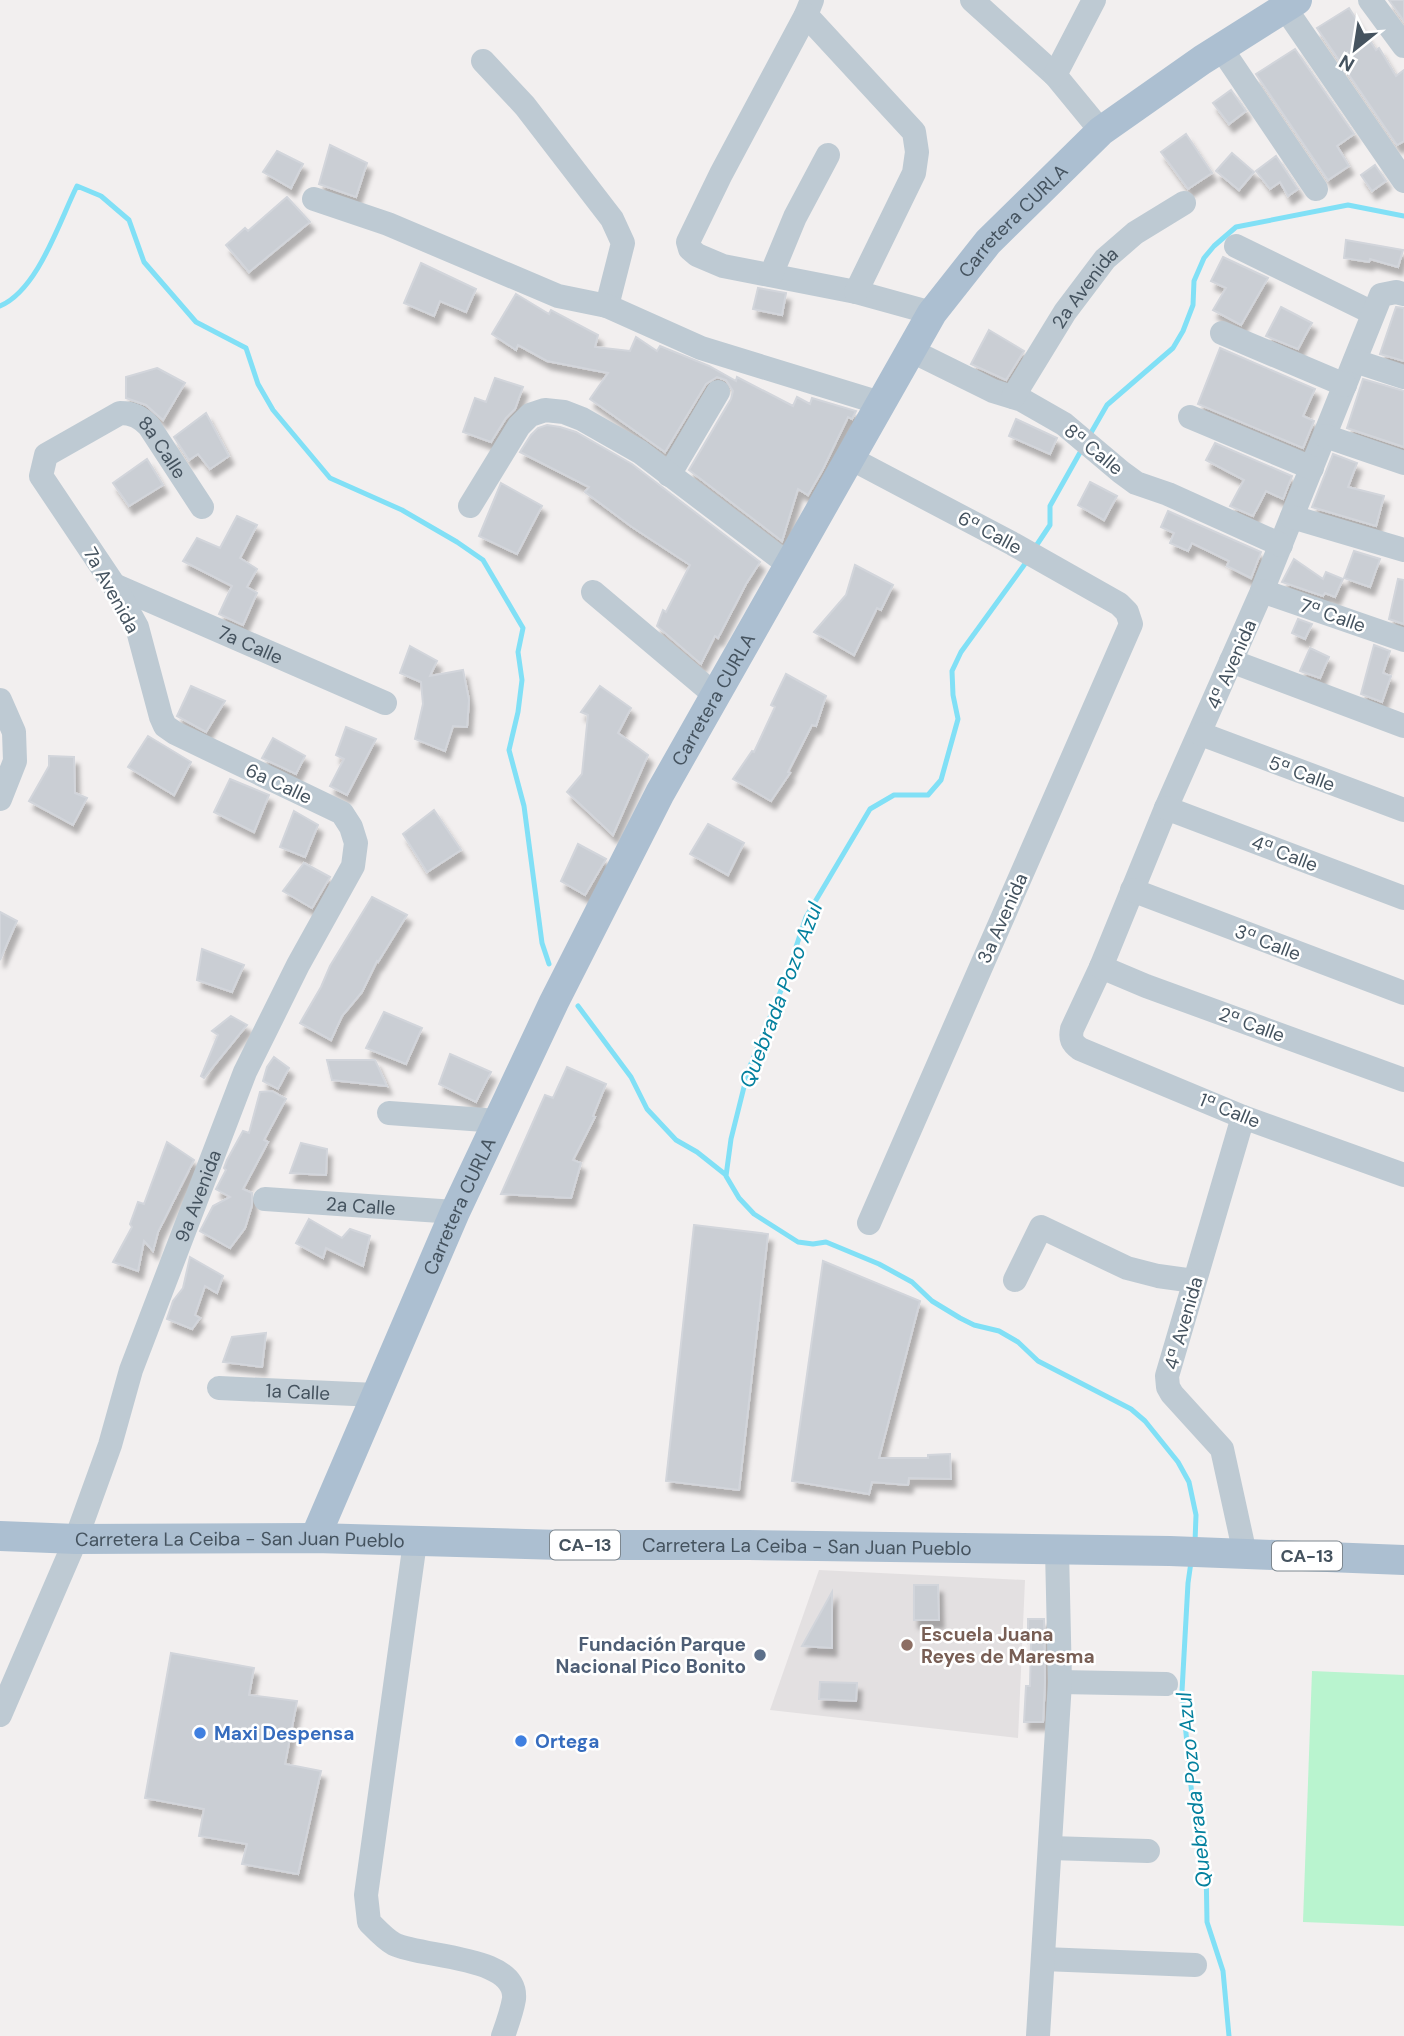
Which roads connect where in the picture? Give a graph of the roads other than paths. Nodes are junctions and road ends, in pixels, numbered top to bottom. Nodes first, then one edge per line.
1 (1094, 0) edge
2 (1370, 0) edge
3 (1291, 4) edge
4 (986, 5) edge
5 (809, 8) edge
6 (1404, 46) edge
7 (1221, 48) junction
8 (483, 61) dead end
9 (1055, 75) junction
10 (1101, 131) junction
11 (828, 155) dead end
12 (1404, 181) edge
13 (1316, 189) dead end
14 (314, 199) dead end
15 (1184, 203) dead end
16 (1236, 246) dead end
17 (771, 275) junction
18 (856, 292) junction
19 (1386, 301) edge
20 (607, 306) junction
21 (932, 313) junction
22 (1222, 333) dead end
23 (910, 350) junction
24 (1355, 361) junction
25 (1404, 377) edge
26 (1345, 385) junction
27 (718, 391) dead end
28 (1013, 397) junction
29 (880, 402) junction
30 (1190, 417) dead end
31 (1325, 436) junction
32 (850, 458) junction
33 (1404, 463) edge
34 (42, 465) joint
35 (1312, 468) junction
36 (669, 475) junction
37 (470, 506) dead end
38 (202, 507) dead end
39 (1292, 517) junction
40 (1281, 545) junction
41 (1404, 550) edge
42 (789, 565) junction
43 (114, 586) junction
44 (1262, 591) junction
45 (593, 592) dead end
46 (1127, 612) joint
47 (1404, 639) edge
48 (1231, 661) junction
49 (715, 695) junction
50 (0, 700) edge
51 (385, 703) dead end
52 (165, 726) joint
53 (1404, 726) edge
54 (1200, 734) junction
55 (0, 799) edge
56 (1166, 808) junction
57 (1404, 810) edge
58 (353, 866) joint
59 (1132, 890) junction
60 (1404, 898) edge
61 (1101, 967) junction
62 (1404, 993) edge
63 (1072, 1029) joint
64 (1404, 1080) edge
65 (389, 1113) dead end
66 (1243, 1117) junction
67 (498, 1121) junction
68 (1404, 1175) edge
69 (265, 1199) dead end
70 (456, 1212) junction
71 (869, 1223) dead end
72 (1014, 1280) dead end
73 (1194, 1281) junction
74 (219, 1388) dead end
75 (376, 1395) junction
76 (0, 1536) edge
77 (315, 1538) junction
78 (76, 1539) junction
79 (415, 1542) junction
80 (1057, 1550) junction
81 (1245, 1554) junction
82 (1404, 1560) edge
83 (1060, 1682) junction
84 (1166, 1684) dead end
85 (0, 1715) edge
86 (1050, 1848) junction
87 (1149, 1851) dead end
88 (1043, 1959) junction
89 (1195, 1965) dead end
90 (503, 2036) edge
91 (1038, 2036) edge

1 - 9 street
2 - 6 street
3 - 7 main road, Carretera CURLA
3 - 12 street
4 - 9 street
5 - 17 street
5 - 18 street
7 - 10 main road, Carretera CURLA
7 - 13 street
8 - 20 street
9 - 10 street
10 - 21 main road, Carretera CURLA
11 - 17 street
14 - 20 street
15 - 28 street, 2a Avenida
16 - 19 street
17 - 18 street
18 - 21 street
19 - 24 street, 4ª Avenida
20 - 29 street
21 - 23 main road, Carretera CURLA
22 - 26 street
23 - 28 street, 8ª Calle
23 - 29 main road, Carretera CURLA
24 - 25 street
24 - 26 street, 4ª Avenida
26 - 31 street, 4ª Avenida
27 - 36 street
28 - 40 street, 8ª Calle
29 - 32 main road, Carretera CURLA
30 - 35 street
31 - 33 street
31 - 35 street, 4ª Avenida
32 - 42 main road, Carretera CURLA
32 - 46 street, 6ª Calle
34 - 38 street, 8a Calle
34 - 43 street, 7a Avenida
35 - 39 street, 4ª Avenida
36 - 37 street
36 - 42 street
39 - 40 street, 4ª Avenida
39 - 41 street
40 - 44 street, 4ª Avenida
42 - 49 main road, Carretera CURLA
43 - 51 street, 7a Calle
43 - 52 street, 7a Avenida
44 - 47 street, 7ª Calle
44 - 48 street, 4ª Avenida
45 - 49 street
46 - 71 street, 3a Avenida
48 - 53 street
48 - 54 street, 4ª Avenida
49 - 67 main road, Carretera CURLA
50 - 55 street
52 - 58 street, 6a Calle
54 - 56 street, 4ª Avenida
54 - 57 street, 5ª Calle
56 - 59 street, 4ª Avenida
56 - 60 street, 4ª Calle
58 - 78 street, 9a Avenida
59 - 61 street, 4ª Avenida
59 - 62 street, 3ª Calle
61 - 63 street, 4ª Avenida
61 - 64 street, 2ª Calle
63 - 66 street, 1ª Calle
65 - 67 street
66 - 68 street, 1ª Calle
66 - 73 street, 4ª Avenida
67 - 70 main road, Carretera CURLA
69 - 70 street, 2a Calle
70 - 75 main road, Carretera CURLA
72 - 73 street
73 - 81 street, 4ª Avenida
74 - 75 street, 1a Calle
75 - 77 main road, Carretera CURLA
76 - 78 main road, Carretera La Ceiba - San Juan Pueblo / CA-13
77 - 78 main road, Carretera La Ceiba - San Juan Pueblo / CA-13
77 - 79 main road, Carretera La Ceiba - San Juan Pueblo / CA-13
78 - 85 street, 9a Avenida
79 - 80 main road, Carretera La Ceiba - San Juan Pueblo / CA-13
79 - 90 street
80 - 81 main road, Carretera La Ceiba - San Juan Pueblo / CA-13
80 - 83 street
81 - 82 main road, Carretera La Ceiba - San Juan Pueblo / CA-13
83 - 84 street
83 - 86 street
86 - 87 street
86 - 88 street
88 - 89 street
88 - 91 street

